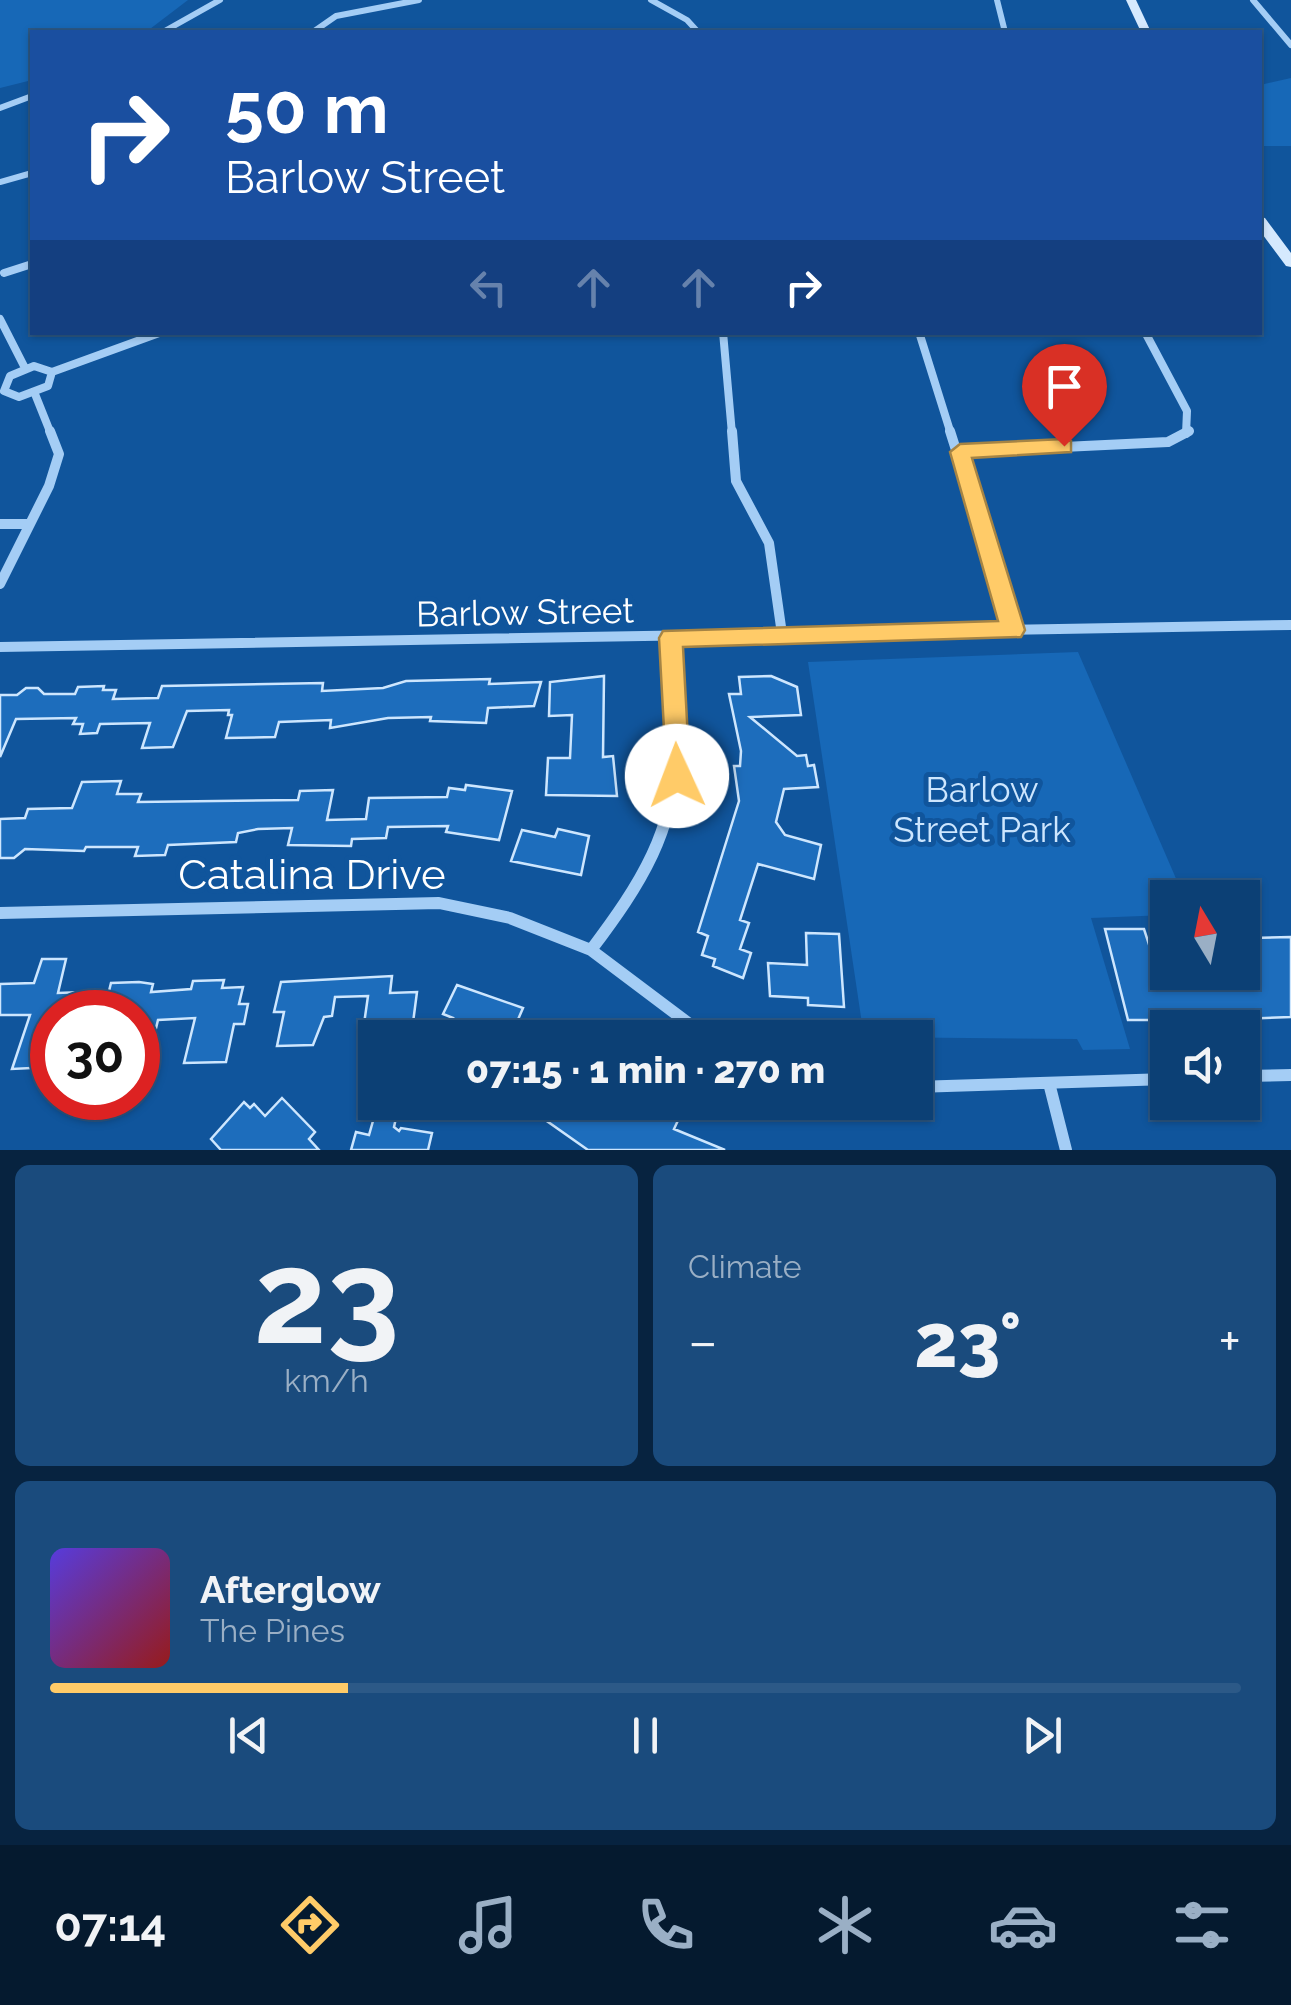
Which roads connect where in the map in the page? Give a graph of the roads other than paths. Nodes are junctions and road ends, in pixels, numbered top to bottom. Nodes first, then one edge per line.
1 (220, 0) edge
2 (418, 0) edge
3 (651, 0) edge
4 (997, 0) edge
5 (1131, 0) edge
6 (1252, 0) edge
7 (166, 30) edge
8 (316, 30) edge
9 (696, 30) edge
10 (1004, 30) edge
11 (1145, 30) edge
12 (1291, 45) edge
13 (30, 97) edge
14 (0, 108) edge
15 (30, 174) edge
16 (0, 182) edge
17 (1262, 224) edge
18 (1291, 263) edge
19 (30, 265) edge
20 (2, 272) edge
21 (0, 285) edge
22 (0, 319) edge
23 (154, 335) edge
24 (723, 335) edge
25 (921, 335) edge
26 (1148, 335) edge
27 (25, 368) junction
28 (52, 372) junction
29 (2, 391) edge
30 (34, 394) junction
31 (960, 452) junction
32 (0, 524) edge
33 (29, 524) junction
34 (0, 584) edge
35 (1291, 625) edge
36 (1013, 630) junction
37 (782, 634) junction
38 (671, 638) junction
39 (0, 647) edge
40 (0, 914) edge
41 (592, 950) junction
42 (684, 1020) edge
43 (1291, 1075) edge
44 (1260, 1076) edge
45 (1150, 1080) edge
46 (1049, 1083) junction
47 (933, 1087) edge
48 (1066, 1150) edge

1 - 7 street
2 - 8 street
3 - 9 street
4 - 10 street
5 - 11 main road
6 - 12 street
13 - 14 street
15 - 16 street
17 - 18 main road
19 - 20 street
20 - 21 street
22 - 27 street
23 - 28 street
24 - 37 street
25 - 31 street
26 - 31 street
27 - 28 street
27 - 29 street
28 - 30 street
29 - 30 street
30 - 33 street
31 - 36 street
32 - 33 street
33 - 34 street
35 - 36 street, Barlow Street
36 - 37 street, Barlow Street
37 - 38 street, Barlow Street
38 - 39 street, Barlow Street
38 - 41 street
40 - 41 street, Catalina Drive
41 - 42 street, Catalina Drive
43 - 44 street
45 - 46 street
46 - 47 street
46 - 48 street

